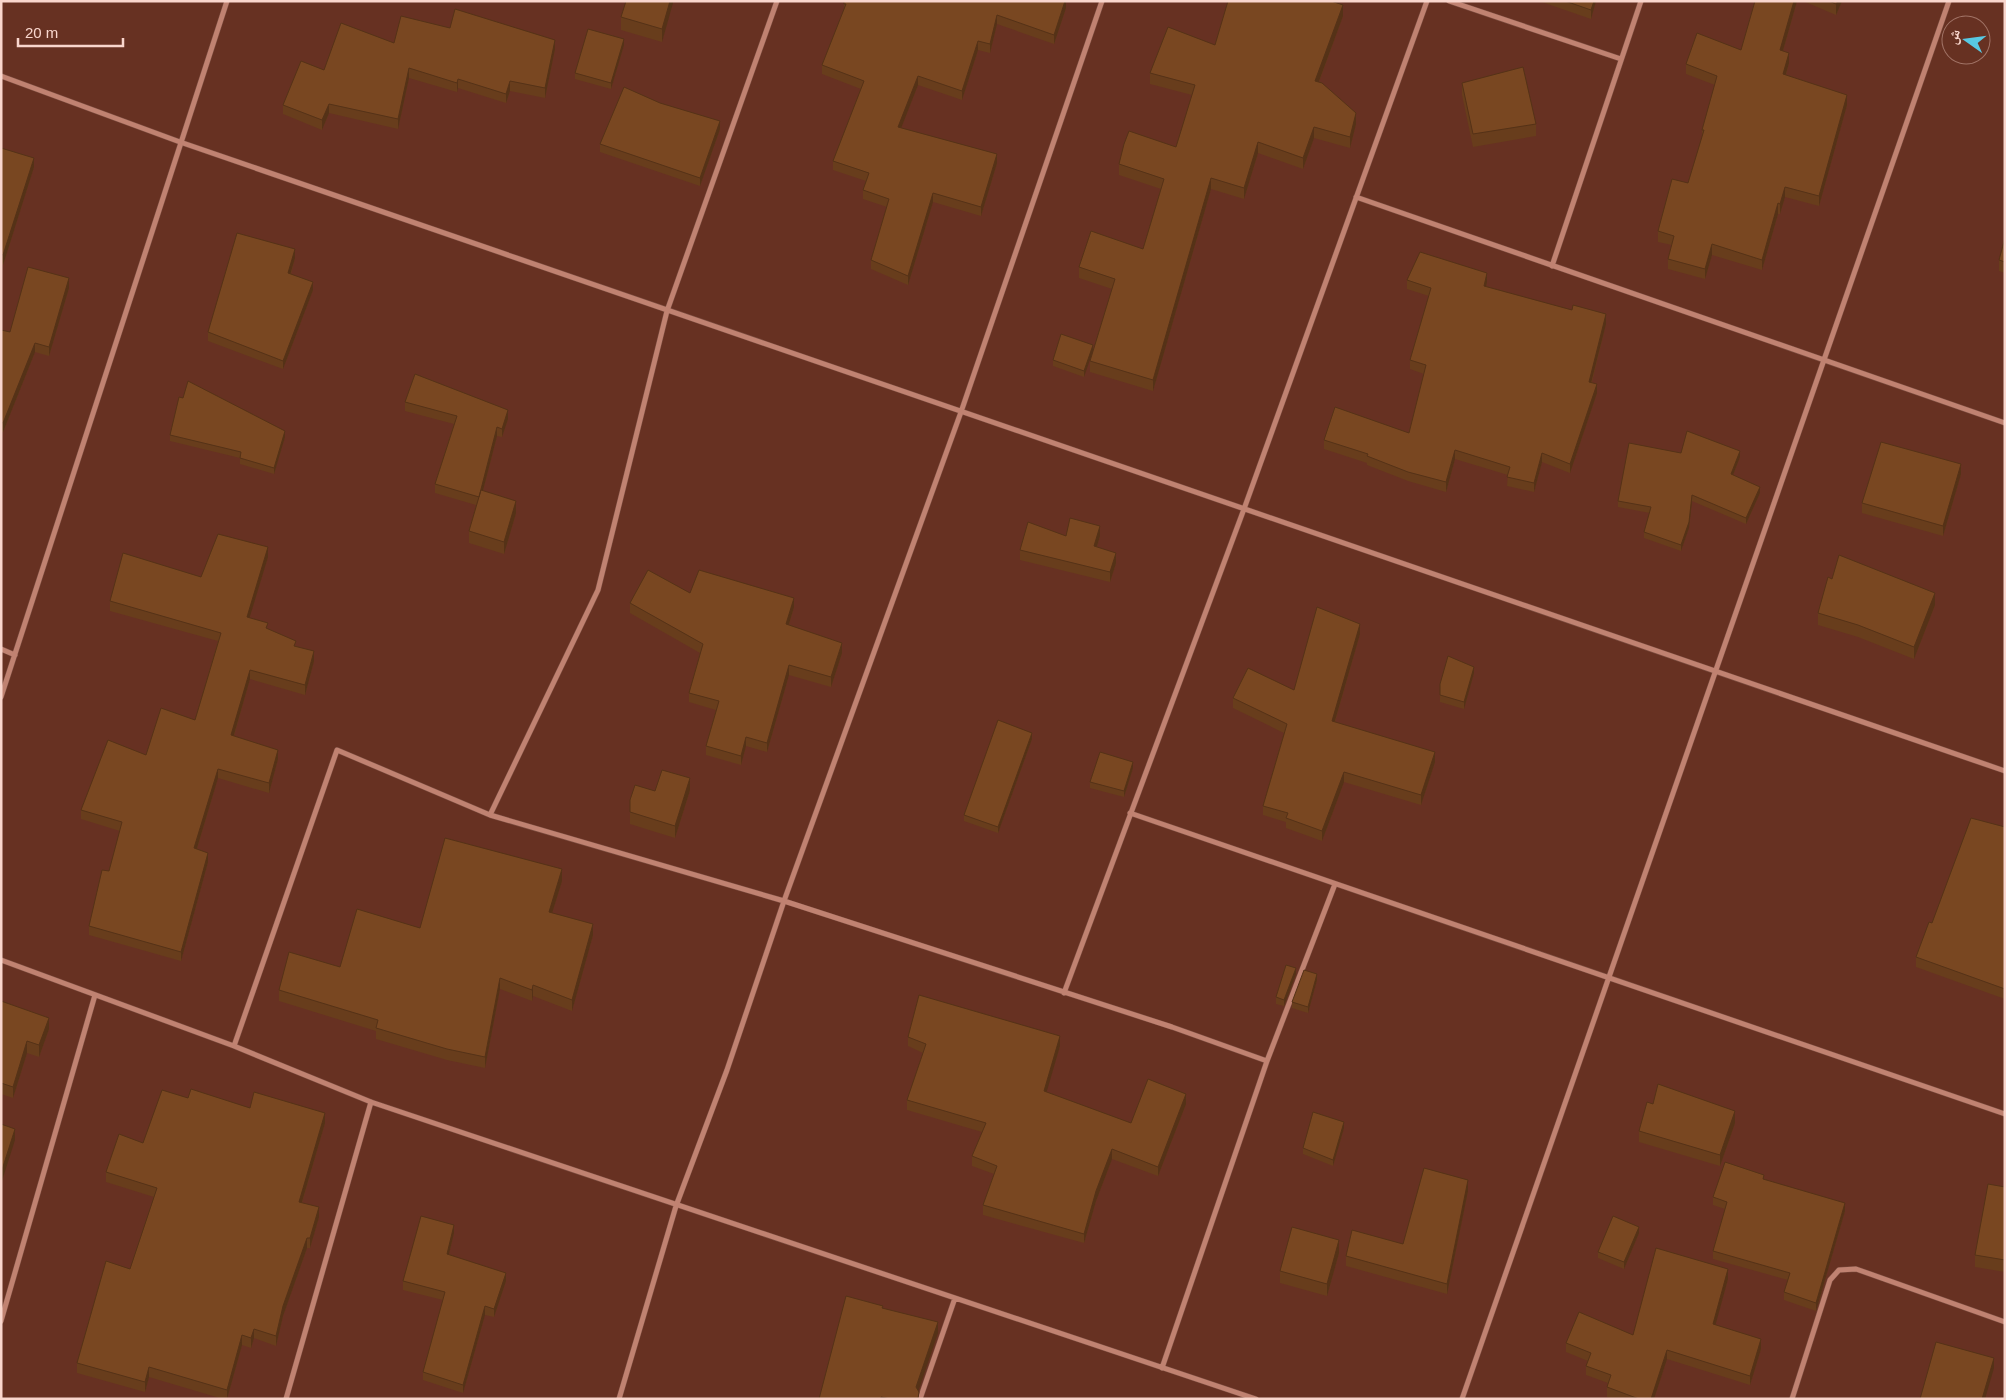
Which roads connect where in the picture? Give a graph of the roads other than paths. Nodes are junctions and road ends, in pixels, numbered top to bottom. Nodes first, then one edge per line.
1 (227, 1) edge
2 (777, 1) edge
3 (1102, 1) edge
4 (1427, 1) edge
5 (1449, 1) edge
6 (1641, 1) edge
7 (1949, 1) edge
8 (1622, 59) junction
9 (1, 76) edge
10 (180, 142) junction
11 (1356, 197) junction
12 (1552, 266) junction
13 (667, 311) junction
14 (1824, 360) junction
15 (961, 412) junction
16 (2005, 423) edge
17 (1244, 509) junction
18 (1, 649) edge
19 (15, 655) junction
20 (1715, 672) junction
21 (1, 697) edge
22 (2005, 771) edge
23 (1130, 813) junction
24 (490, 815) junction
25 (1335, 884) junction
26 (784, 901) junction
27 (1, 960) edge
28 (1609, 978) junction
29 (1064, 993) junction
30 (95, 995) junction
31 (234, 1046) junction
32 (1267, 1061) junction
33 (371, 1102) junction
34 (2005, 1114) edge
35 (676, 1206) junction
36 (955, 1298) junction
37 (1, 1321) edge
38 (2005, 1322) edge
39 (1162, 1368) junction
40 (286, 1399) edge
41 (619, 1399) edge
42 (920, 1399) edge
43 (1256, 1399) edge
44 (1462, 1399) edge
45 (1792, 1399) edge

1 - 10 street
2 - 13 street
3 - 15 street
4 - 11 street
5 - 8 street
6 - 8 street
7 - 14 street
8 - 12 street
9 - 10 street
10 - 13 street
10 - 19 street
11 - 12 street
11 - 17 street
12 - 14 street
13 - 15 street
13 - 24 street
14 - 16 street
14 - 20 street
15 - 17 street
15 - 26 street
17 - 20 street
17 - 23 street
18 - 19 street
19 - 21 street
20 - 22 street
20 - 28 street
23 - 25 street
23 - 29 street
24 - 26 street
24 - 31 street
25 - 28 street
25 - 32 street
26 - 29 street
26 - 35 street
27 - 30 street
28 - 34 street
28 - 44 street
29 - 32 street
30 - 31 street
30 - 37 street
31 - 33 street
32 - 39 street
33 - 35 street
33 - 40 street
35 - 36 street
35 - 41 street
36 - 39 street
36 - 42 street
38 - 45 street
39 - 43 street

